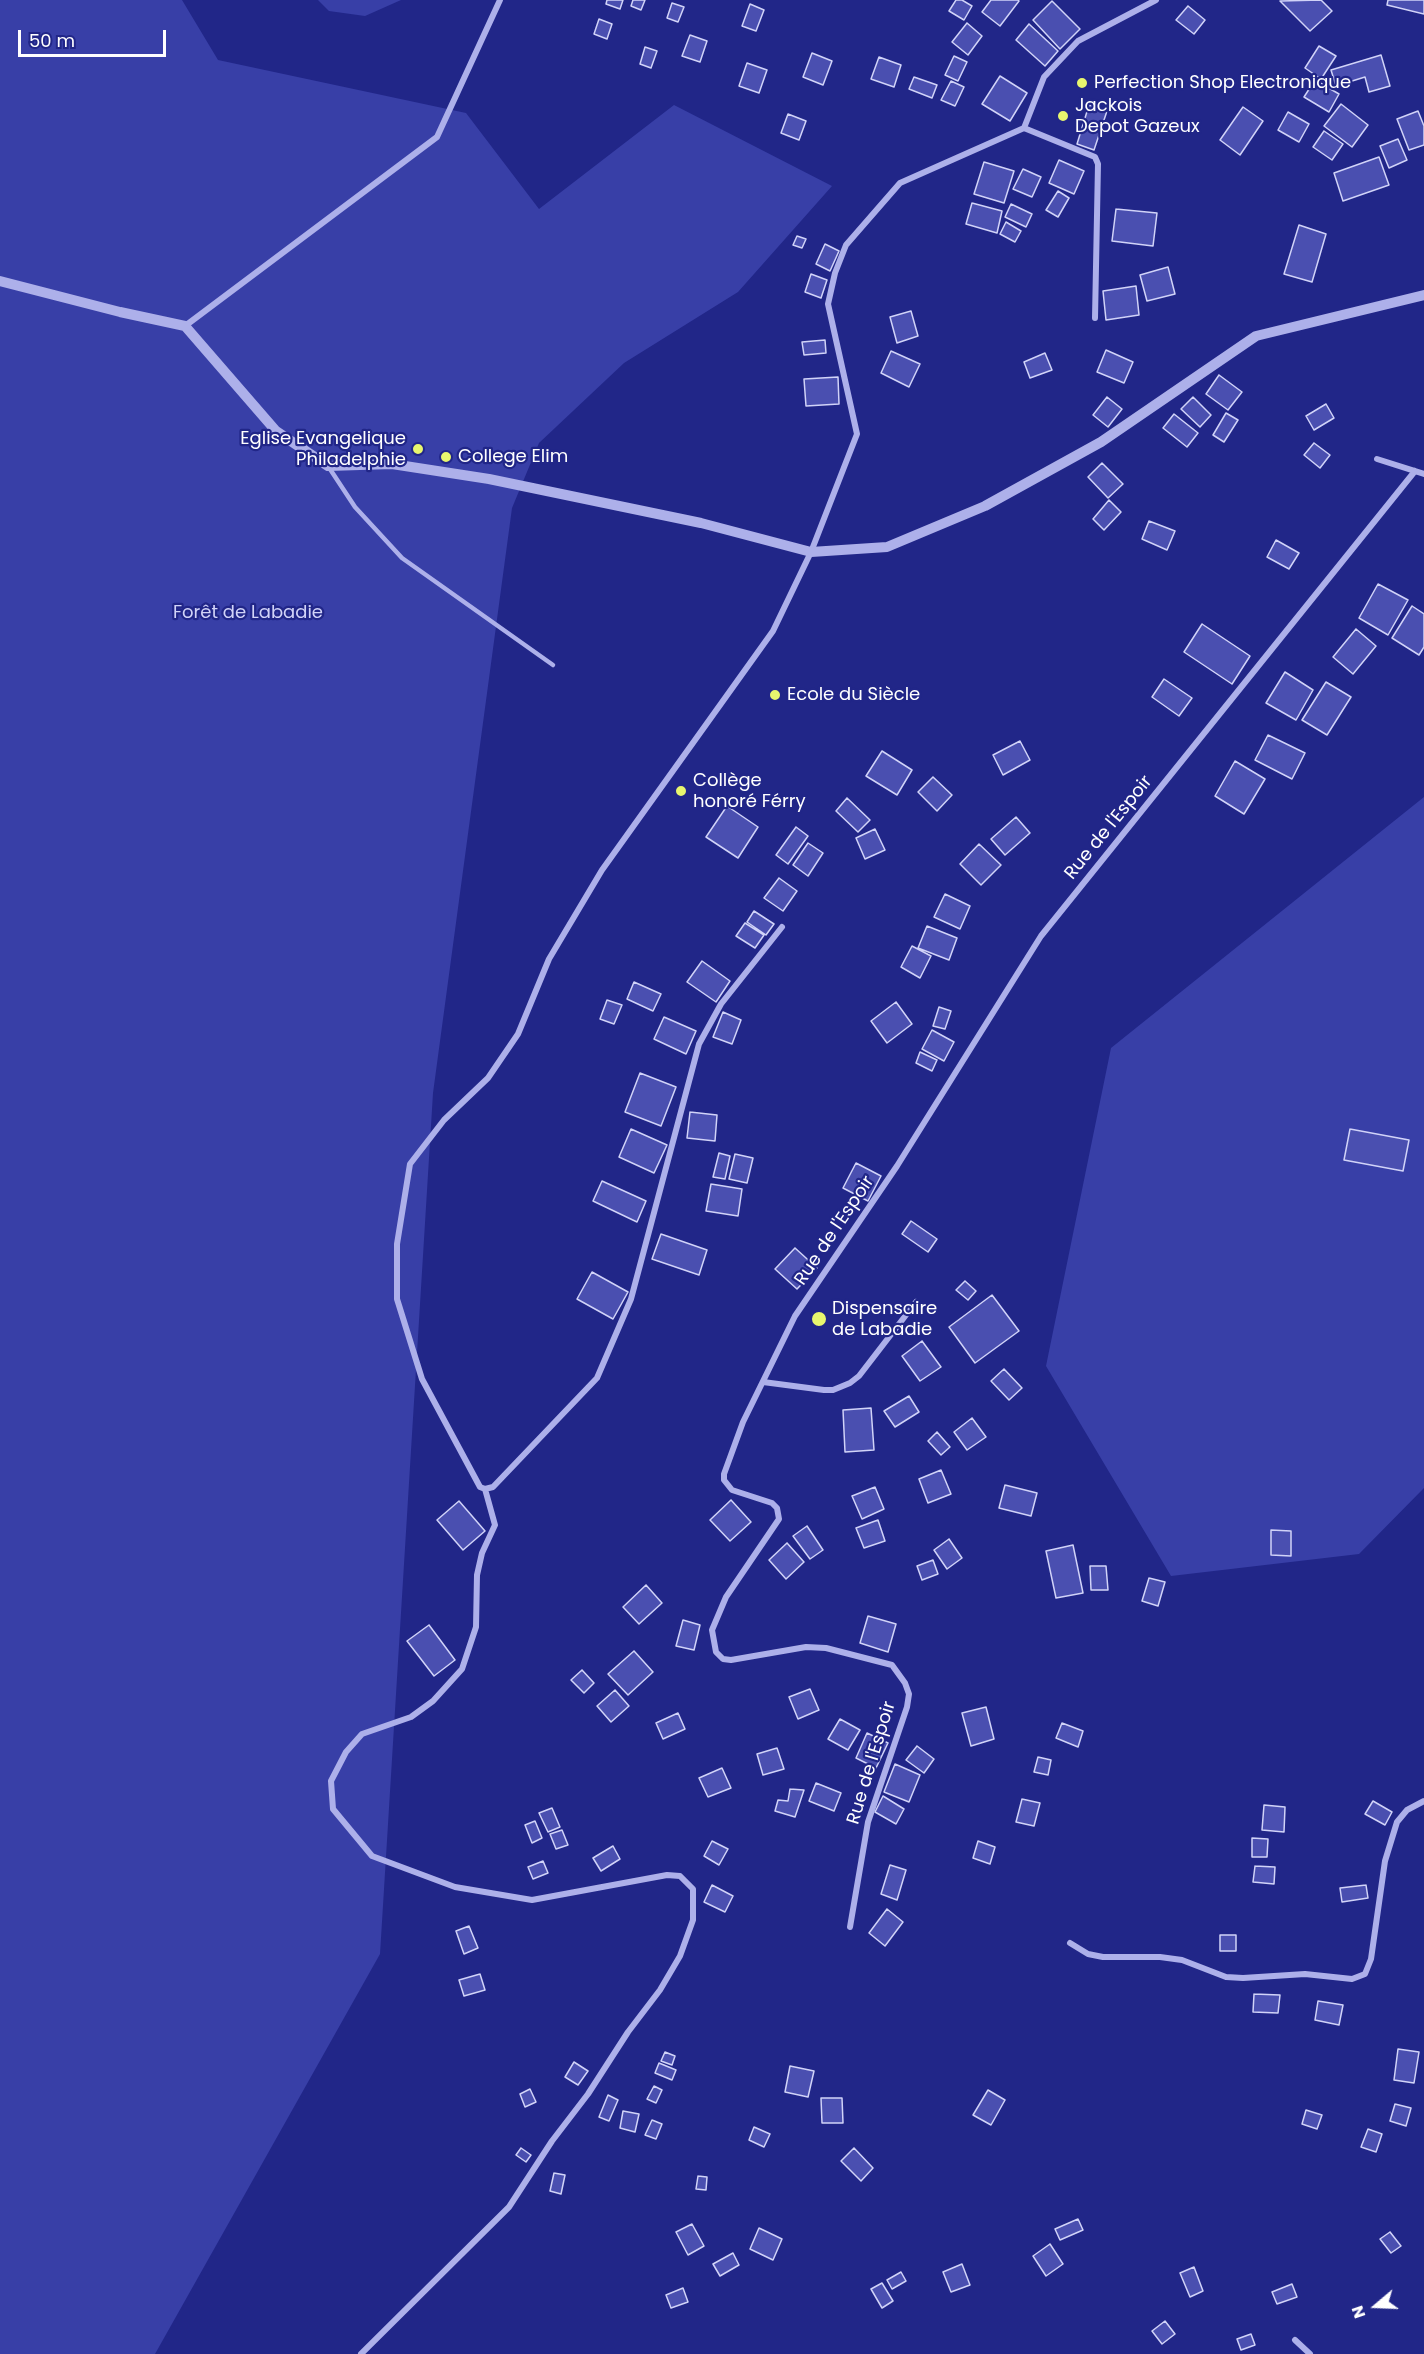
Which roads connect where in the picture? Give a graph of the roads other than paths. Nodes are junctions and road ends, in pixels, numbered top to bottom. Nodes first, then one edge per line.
1 (500, 0) edge
2 (1156, 0) edge
3 (1024, 129) junction
4 (0, 281) edge
5 (1424, 295) edge
6 (1095, 318) dead end
7 (185, 326) junction
8 (1377, 459) dead end
9 (328, 466) junction
10 (1415, 471) junction
11 (1424, 474) edge
12 (811, 552) junction
13 (553, 665) dead end
14 (782, 927) dead end
15 (916, 1302) dead end
16 (763, 1382) junction
17 (485, 1489) junction
18 (1424, 1801) edge
19 (850, 1927) dead end
20 (1070, 1943) dead end
21 (1295, 2340) dead end
22 (361, 2354) edge
23 (1310, 2354) edge

1 - 7 street
2 - 3 street
3 - 6 street
3 - 12 street
4 - 7 street
5 - 12 street
7 - 9 street
8 - 10 street
9 - 12 street
9 - 13 lane
10 - 11 street
10 - 16 street, Rue de l'Espoir
12 - 17 street
14 - 17 street
15 - 16 street
16 - 19 street, Rue de l'Espoir
17 - 22 street
18 - 20 street
21 - 23 street

